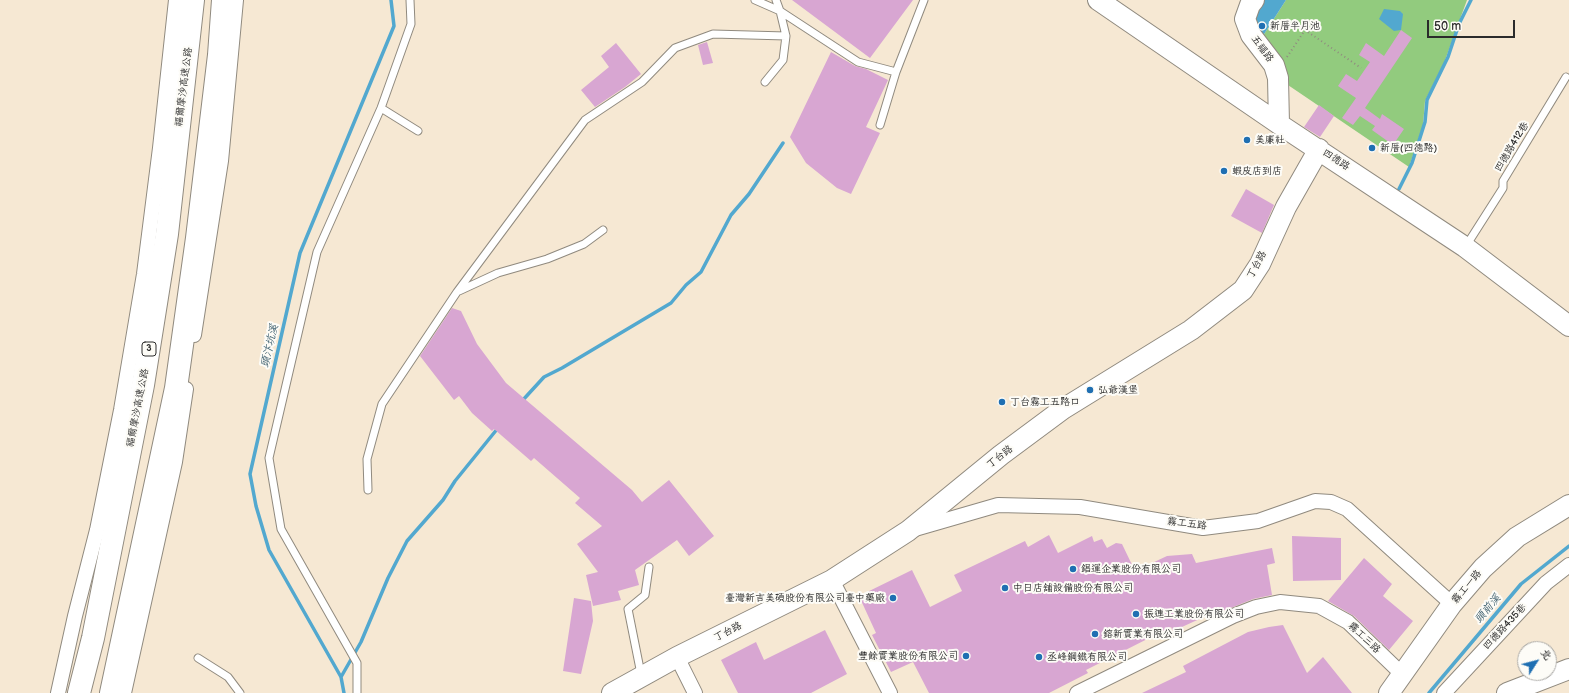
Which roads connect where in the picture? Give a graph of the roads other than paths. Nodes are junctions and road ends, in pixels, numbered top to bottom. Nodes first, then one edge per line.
1 (176, 0) edge
2 (193, 0) edge
3 (224, 0) edge
4 (236, 0) edge
5 (410, 0) edge
6 (755, 0) edge
7 (776, 0) edge
8 (924, 0) edge
9 (1098, 0) edge
10 (1254, 0) edge
11 (780, 11) junction
12 (786, 36) junction
13 (896, 72) junction
14 (1566, 77) dead end
15 (766, 82) dead end
16 (381, 108) junction
17 (1279, 124) junction
18 (880, 125) dead end
19 (418, 131) dead end
20 (1319, 150) junction
21 (603, 230) dead end
22 (1465, 247) junction
23 (457, 292) junction
24 (1569, 326) edge
25 (368, 490) dead end
26 (1569, 504) edge
27 (908, 531) junction
28 (1569, 565) edge
29 (649, 567) dead end
30 (832, 580) junction
31 (1452, 604) junction
32 (677, 657) junction
33 (198, 658) dead end
34 (1569, 669) edge
35 (1403, 674) junction
36 (642, 677) junction
37 (58, 693) edge
38 (79, 693) edge
39 (111, 693) edge
40 (124, 693) edge
41 (240, 693) edge
42 (357, 693) edge
43 (612, 693) edge
44 (694, 693) edge
45 (890, 693) edge
46 (1077, 693) edge
47 (1389, 693) edge
48 (1444, 693) edge
49 (1507, 693) edge

1 - 37 street
2 - 38 highway, 福爾摩沙高速公路 / 3
3 - 39 highway
4 - 40 street
5 - 16 lane
6 - 11 lane
7 - 11 lane
8 - 13 lane
9 - 17 street, 四德路
10 - 17 street, 五福路
11 - 12 lane
11 - 13 lane
12 - 15 lane
12 - 23 lane
13 - 18 lane
14 - 22 lane, 四德路412巷
16 - 19 lane
16 - 42 lane
17 - 20 street, 四德路
20 - 22 street, 四德路
20 - 27 street, 丁台路
21 - 23 lane
22 - 24 street, 四德路
23 - 25 lane
26 - 31 street, 霧工一路
27 - 30 street, 丁台路
27 - 31 street, 霧工五路
28 - 48 street, 四德路435巷
29 - 36 lane
30 - 32 street, 丁台路
30 - 45 street
31 - 35 street, 霧工一路
32 - 36 street, 丁台路
32 - 44 street
33 - 41 lane
34 - 49 street
35 - 46 street, 霧工三路
35 - 47 street, 霧工一路
36 - 43 street, 丁台路

